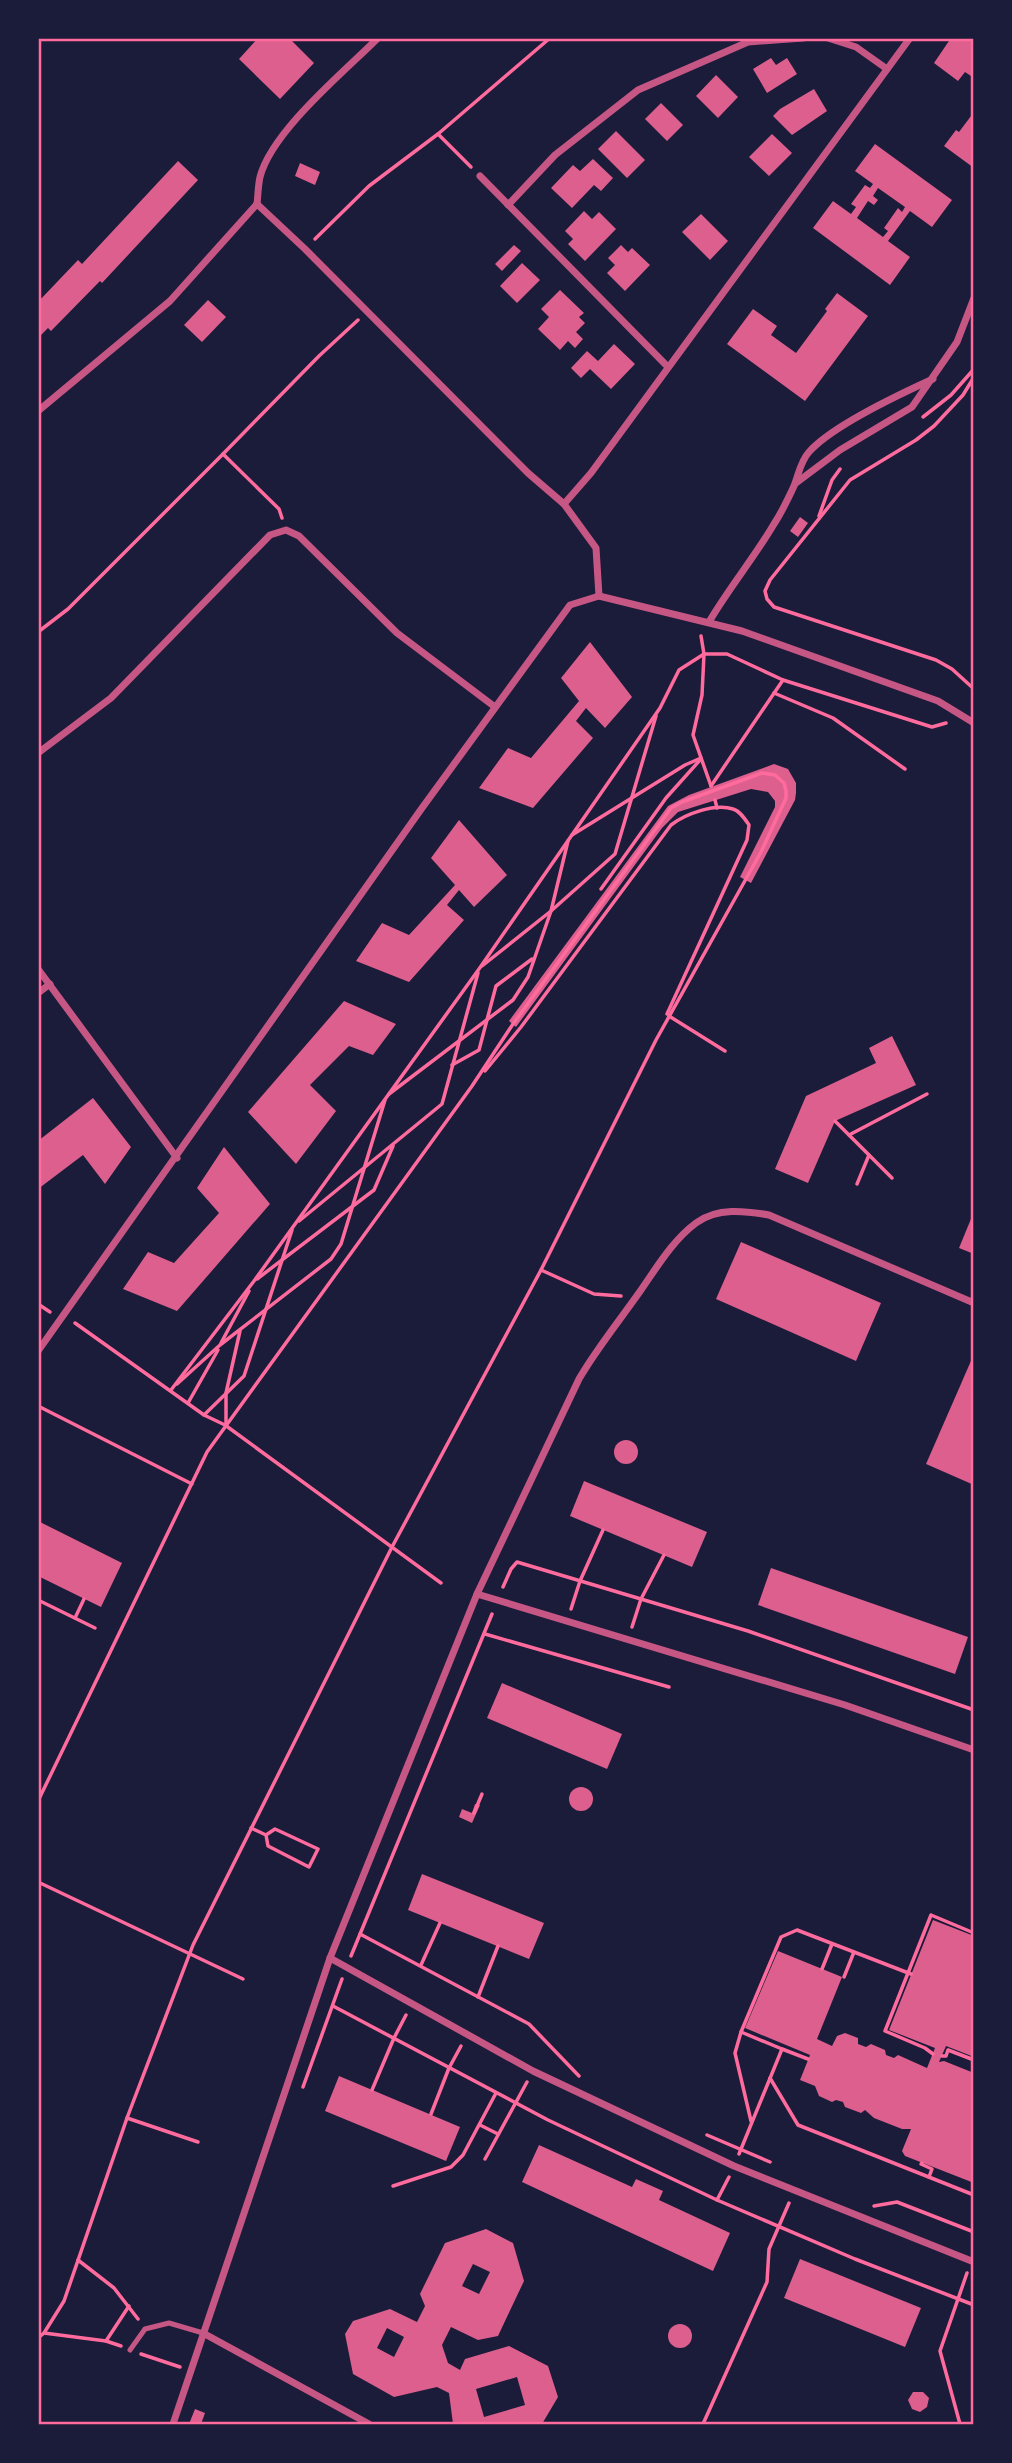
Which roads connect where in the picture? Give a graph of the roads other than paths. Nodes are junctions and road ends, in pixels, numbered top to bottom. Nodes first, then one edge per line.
1 (379, 38) edge
2 (803, 38) edge
3 (828, 38) edge
4 (910, 38) edge
5 (887, 69) junction
6 (480, 176) road end
7 (257, 204) junction
8 (508, 205) junction
9 (974, 298) edge
10 (668, 367) junction
11 (933, 379) junction
12 (38, 411) edge
13 (795, 483) junction
14 (564, 504) junction
15 (599, 596) junction
16 (709, 622) junction
17 (495, 707) junction
18 (974, 723) edge
19 (38, 753) edge
20 (38, 969) edge
21 (50, 984) junction
22 (38, 993) edge
23 (177, 1158) junction
24 (974, 1303) edge
25 (38, 1351) edge
26 (477, 1594) junction
27 (974, 1750) edge
28 (330, 1958) junction
29 (972, 2261) edge
30 (203, 2333) junction
31 (130, 2350) road end
32 (173, 2424) edge
33 (369, 2424) edge

1 - 7 street
2 - 8 street
3 - 5 street
4 - 5 street
5 - 10 street
6 - 8 street
7 - 12 street
7 - 14 street
8 - 10 street
9 - 11 street
10 - 14 street
11 - 13 street
11 - 13 street
13 - 16 street
14 - 15 street
15 - 16 street
15 - 17 street
16 - 18 street
17 - 19 street
17 - 23 street
20 - 21 street
21 - 22 street
21 - 23 street
23 - 25 street
24 - 26 street
26 - 27 street
26 - 28 street
28 - 29 street
28 - 30 street
30 - 31 lane
30 - 32 street
30 - 33 street

